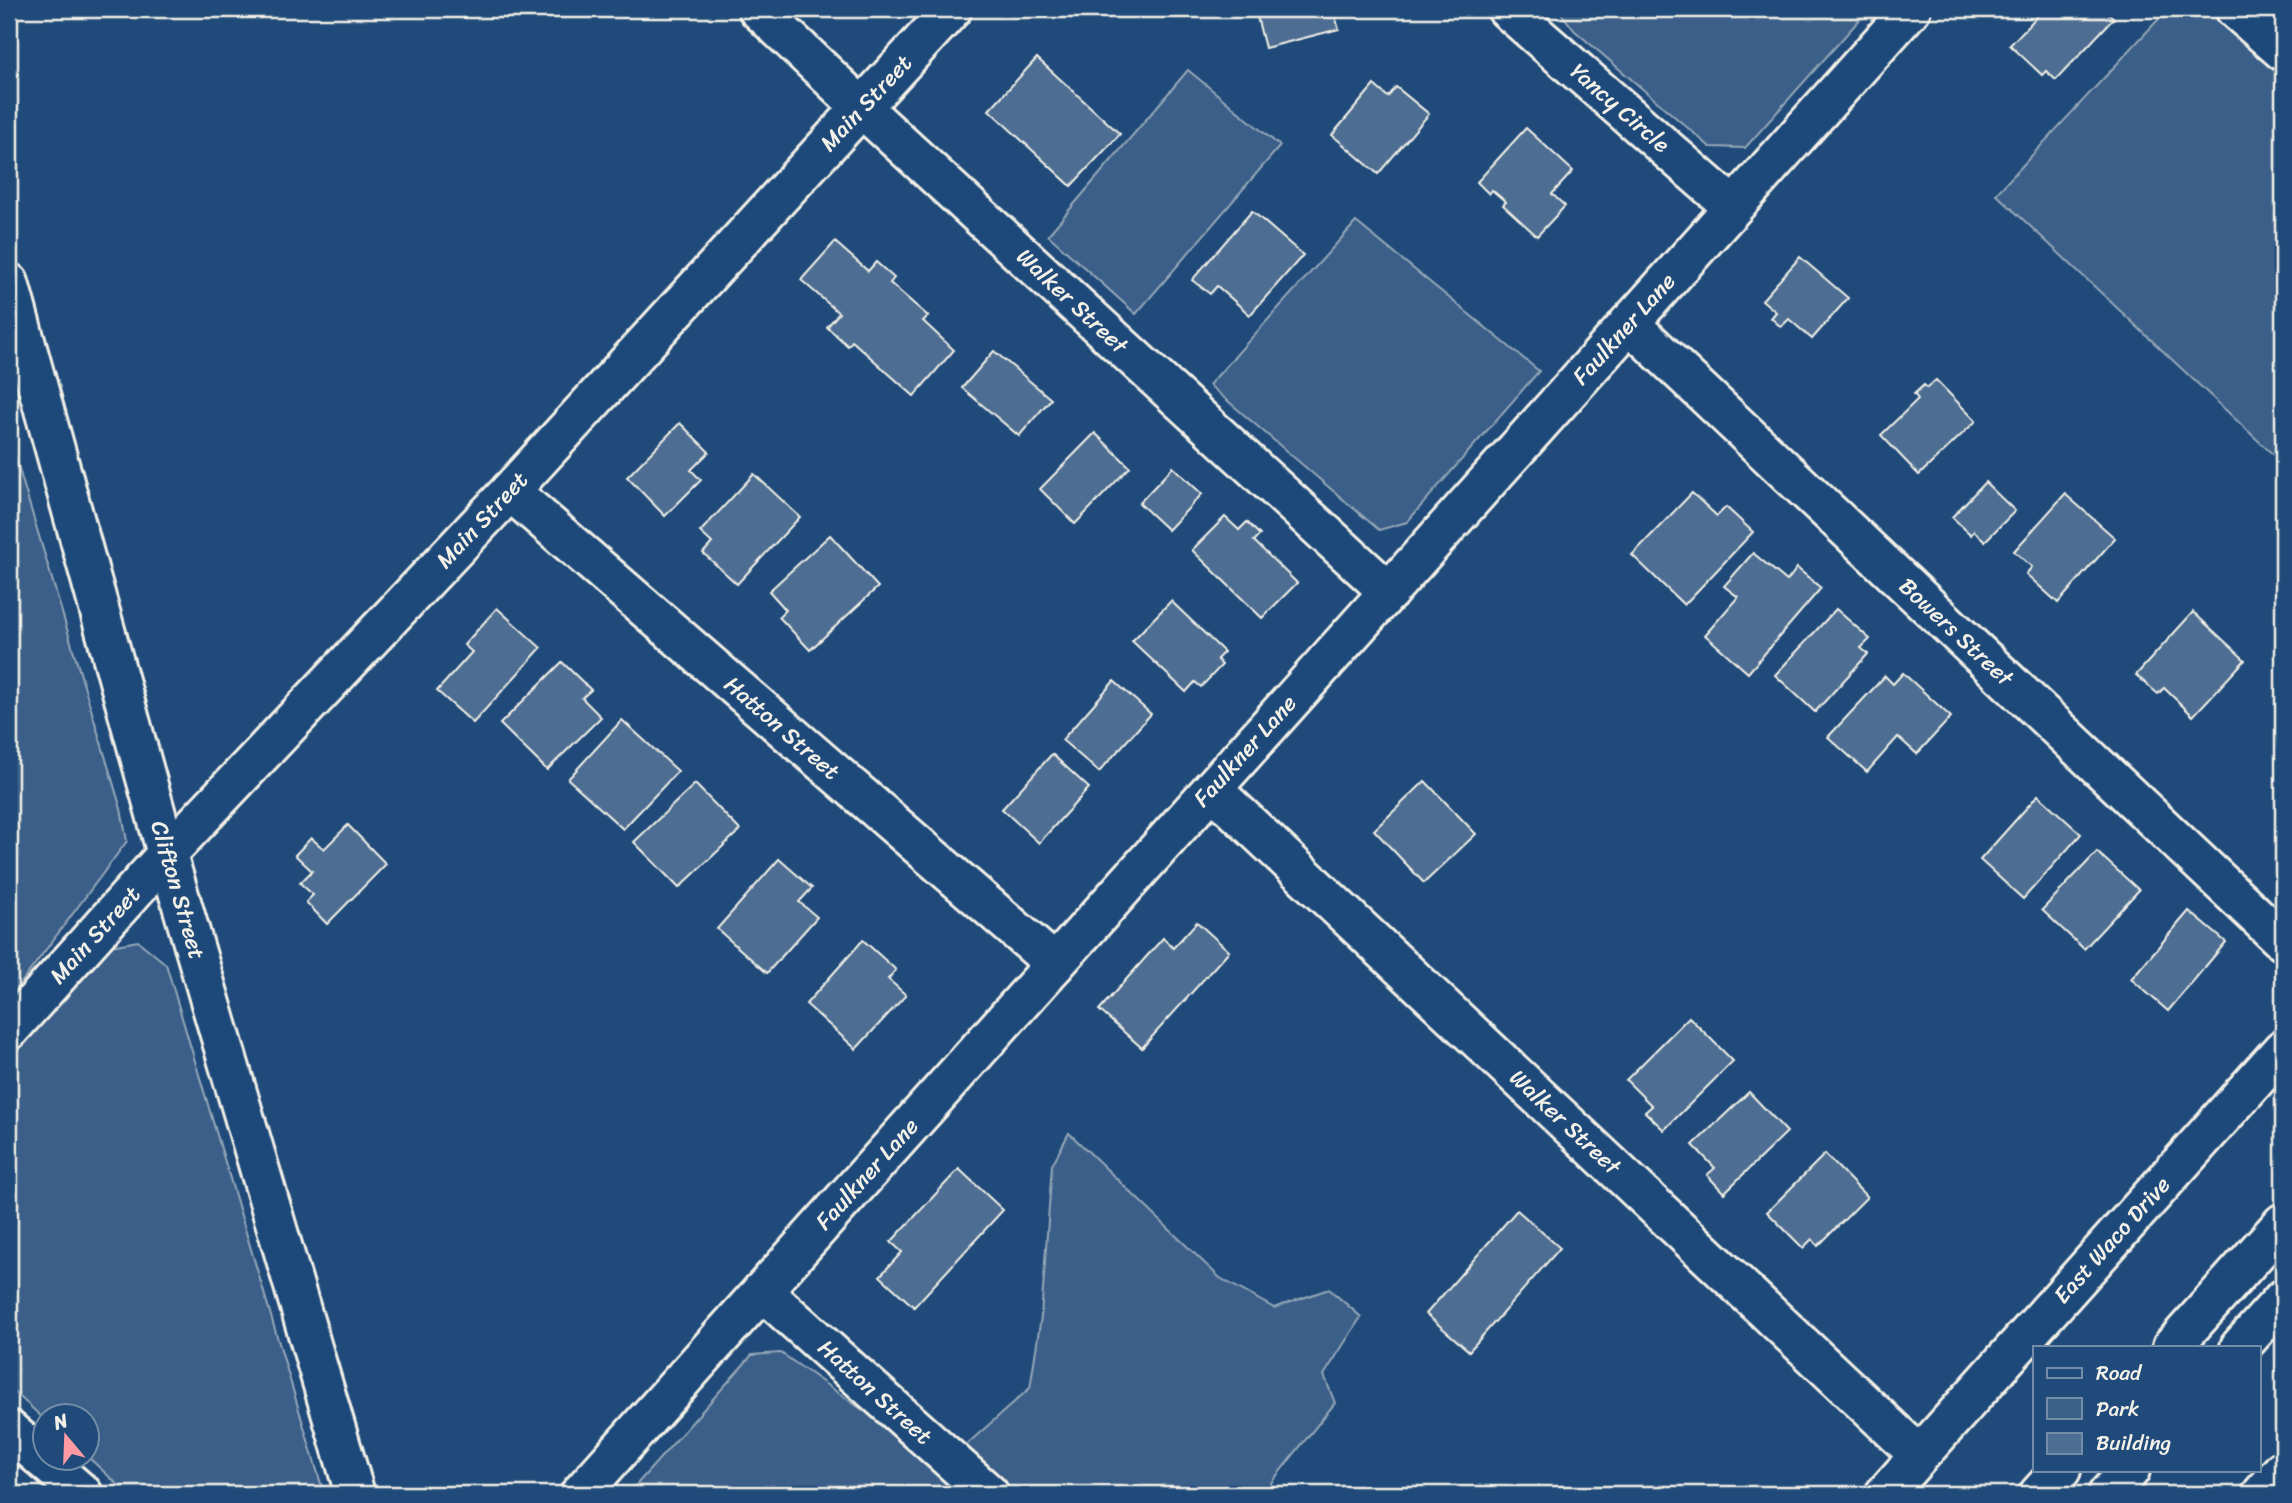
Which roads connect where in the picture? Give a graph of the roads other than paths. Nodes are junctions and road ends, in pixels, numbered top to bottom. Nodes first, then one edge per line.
1 (758, 9) edge
2 (952, 9) edge
3 (1507, 9) edge
4 (1911, 9) edge
5 (2235, 9) edge
6 (2283, 51) edge
7 (862, 108) junction
8 (1734, 207) junction
9 (9, 283) edge
10 (1629, 323) junction
11 (510, 491) junction
12 (1389, 592) junction
13 (1212, 789) junction
14 (167, 854) junction
15 (2283, 941) edge
16 (1055, 964) junction
17 (9, 1030) edge
18 (2283, 1049) edge
19 (2283, 1223) edge
20 (762, 1291) junction
21 (2283, 1299) edge
22 (2173, 1346) edge
23 (2241, 1346) edge
24 (9, 1430) edge
25 (1919, 1455) junction
26 (2283, 1470) edge
27 (2059, 1472) edge
28 (2128, 1472) edge
29 (83, 1494) edge
30 (355, 1494) edge
31 (580, 1494) edge
32 (989, 1494) edge
33 (1885, 1494) edge
34 (2039, 1494) edge
35 (2108, 1494) edge
36 (2262, 1494) edge

1 - 7 street, Walker Street
2 - 7 street, Main Street
3 - 8 street, Yancy Circle
4 - 8 street, Faulkner Lane
5 - 6 street
7 - 11 street, Main Street
7 - 12 street, Walker Street
8 - 10 street, Faulkner Lane
9 - 14 street, Clifton Street
10 - 12 street, Faulkner Lane
10 - 15 street, Bowers Street
11 - 14 street, Main Street
11 - 16 street, Hatton Street
12 - 13 street, Faulkner Lane
13 - 16 street, Faulkner Lane
13 - 25 street, Walker Street
14 - 17 street, Main Street
14 - 30 street, Clifton Street
16 - 20 street, Faulkner Lane
18 - 25 street, East Waco Drive
19 - 22 street
20 - 31 street, Faulkner Lane
20 - 32 street, Hatton Street
21 - 23 street
24 - 29 street
25 - 33 street, East Waco Drive
26 - 36 street
27 - 34 street
28 - 35 street

